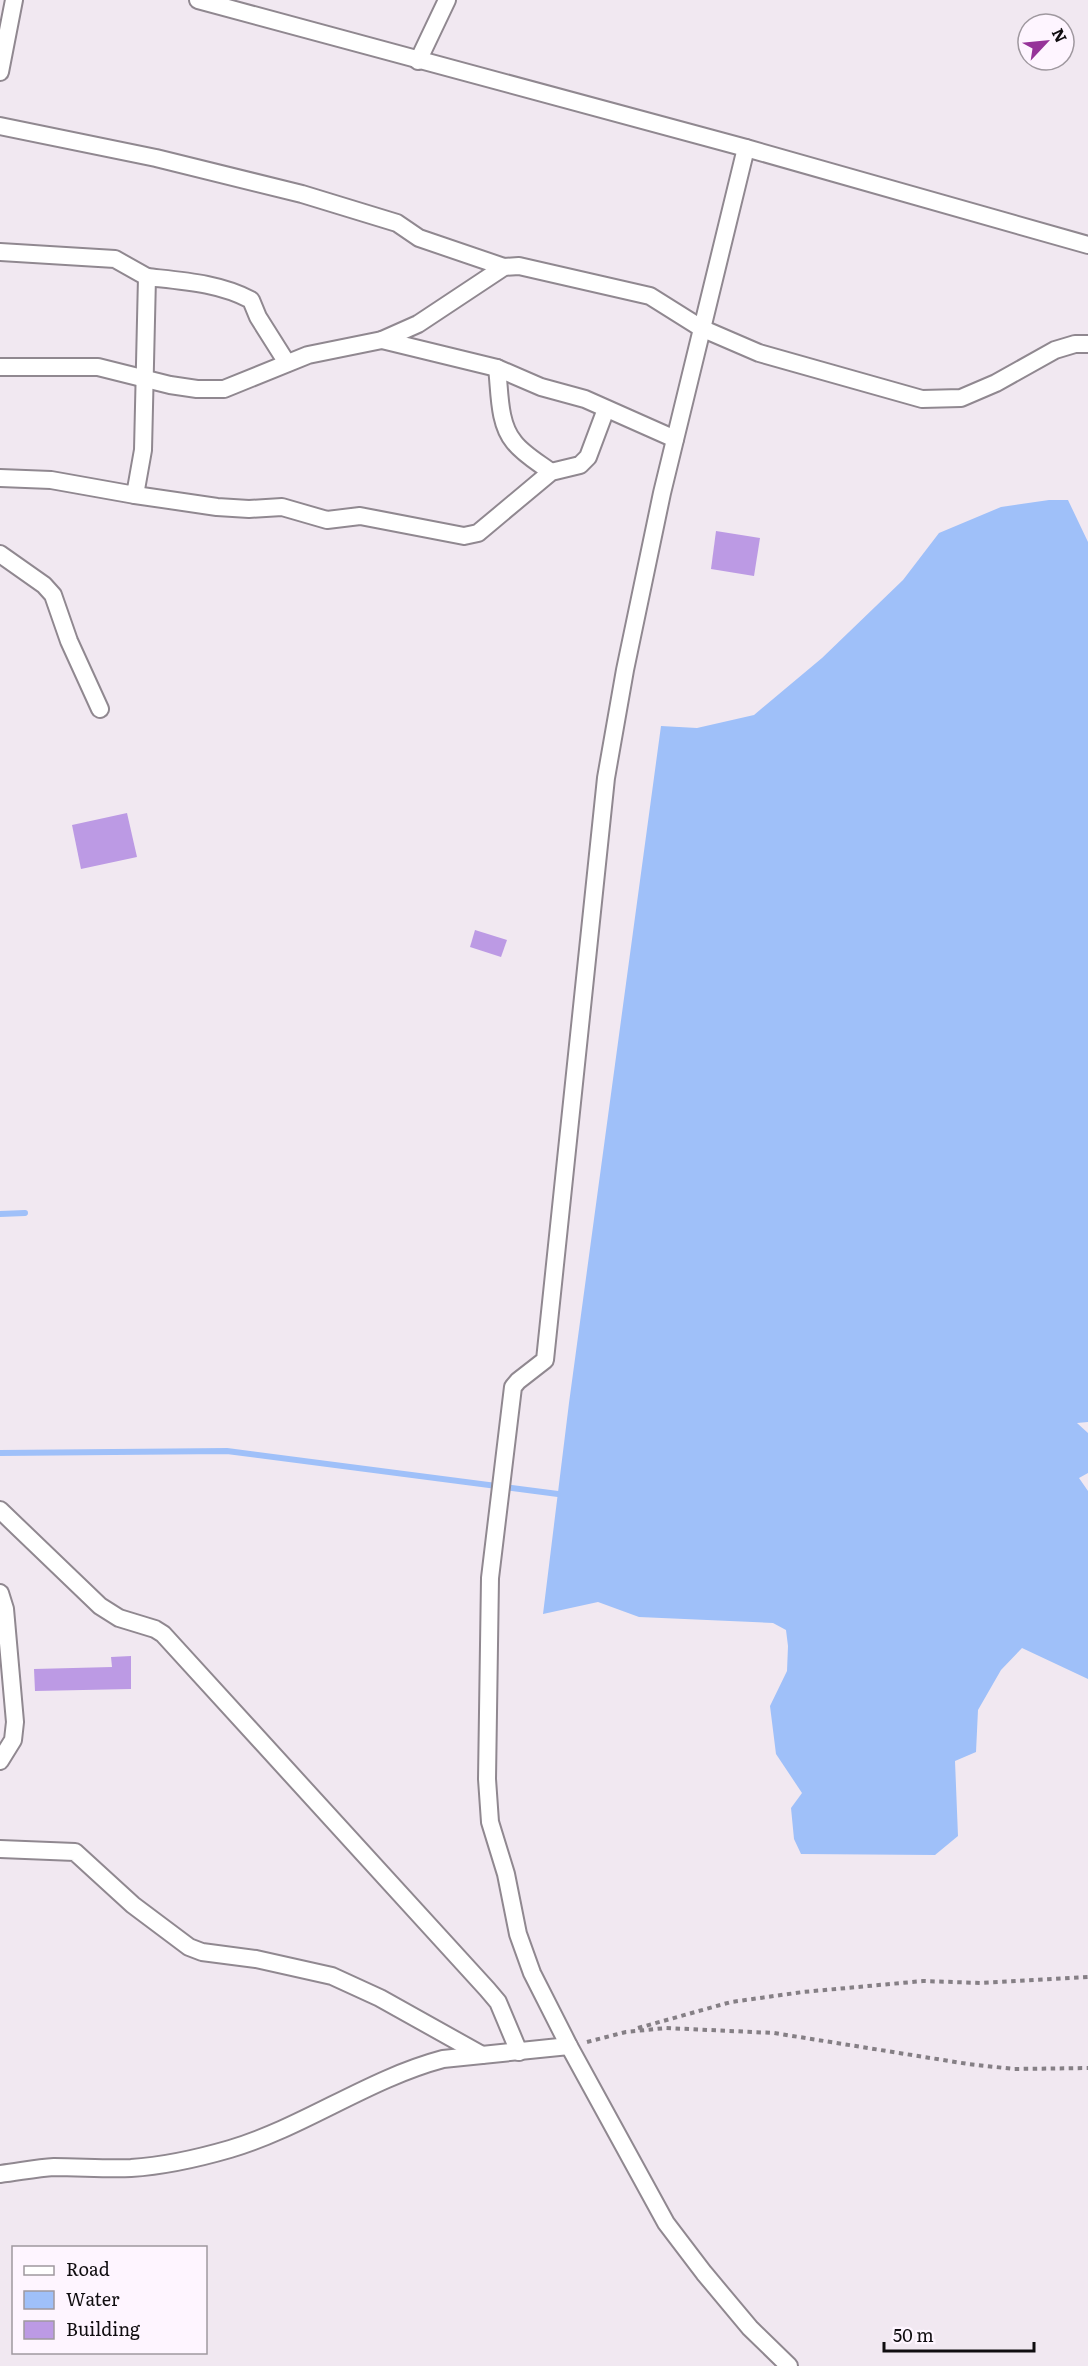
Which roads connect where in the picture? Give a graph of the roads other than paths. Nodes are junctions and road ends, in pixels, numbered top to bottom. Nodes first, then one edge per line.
1 (14, 0) edge
2 (198, 0) edge
3 (447, 0) edge
4 (418, 61) junction
5 (0, 72) edge
6 (0, 126) edge
7 (746, 148) junction
8 (1088, 245) edge
9 (0, 252) edge
10 (504, 267) junction
11 (147, 277) junction
12 (701, 328) junction
13 (382, 340) junction
14 (1088, 344) edge
15 (287, 363) junction
16 (0, 367) edge
17 (497, 368) junction
18 (146, 378) junction
19 (606, 409) junction
20 (675, 439) junction
21 (551, 472) junction
22 (0, 478) edge
23 (135, 495) junction
24 (0, 554) edge
25 (100, 709) dead end
26 (0, 1510) edge
27 (0, 1593) edge
28 (0, 1761) edge
29 (0, 1849) edge
30 (569, 2046) junction
31 (519, 2052) junction
32 (482, 2055) junction
33 (0, 2174) edge
34 (789, 2366) edge

1 - 5 street
2 - 4 street
3 - 4 street
4 - 7 street
6 - 10 street
7 - 8 street
7 - 12 street
9 - 11 street
10 - 12 street
10 - 13 street
11 - 15 street
11 - 18 street
12 - 14 street
12 - 20 street
13 - 15 street
13 - 17 street
15 - 18 street
16 - 18 street
17 - 19 street
17 - 21 street
18 - 23 street
19 - 20 street
19 - 21 street
20 - 30 street
21 - 23 street
22 - 23 street
24 - 25 street
26 - 31 street
27 - 28 street
29 - 32 street
30 - 31 street
30 - 34 street
31 - 32 street
32 - 33 street

